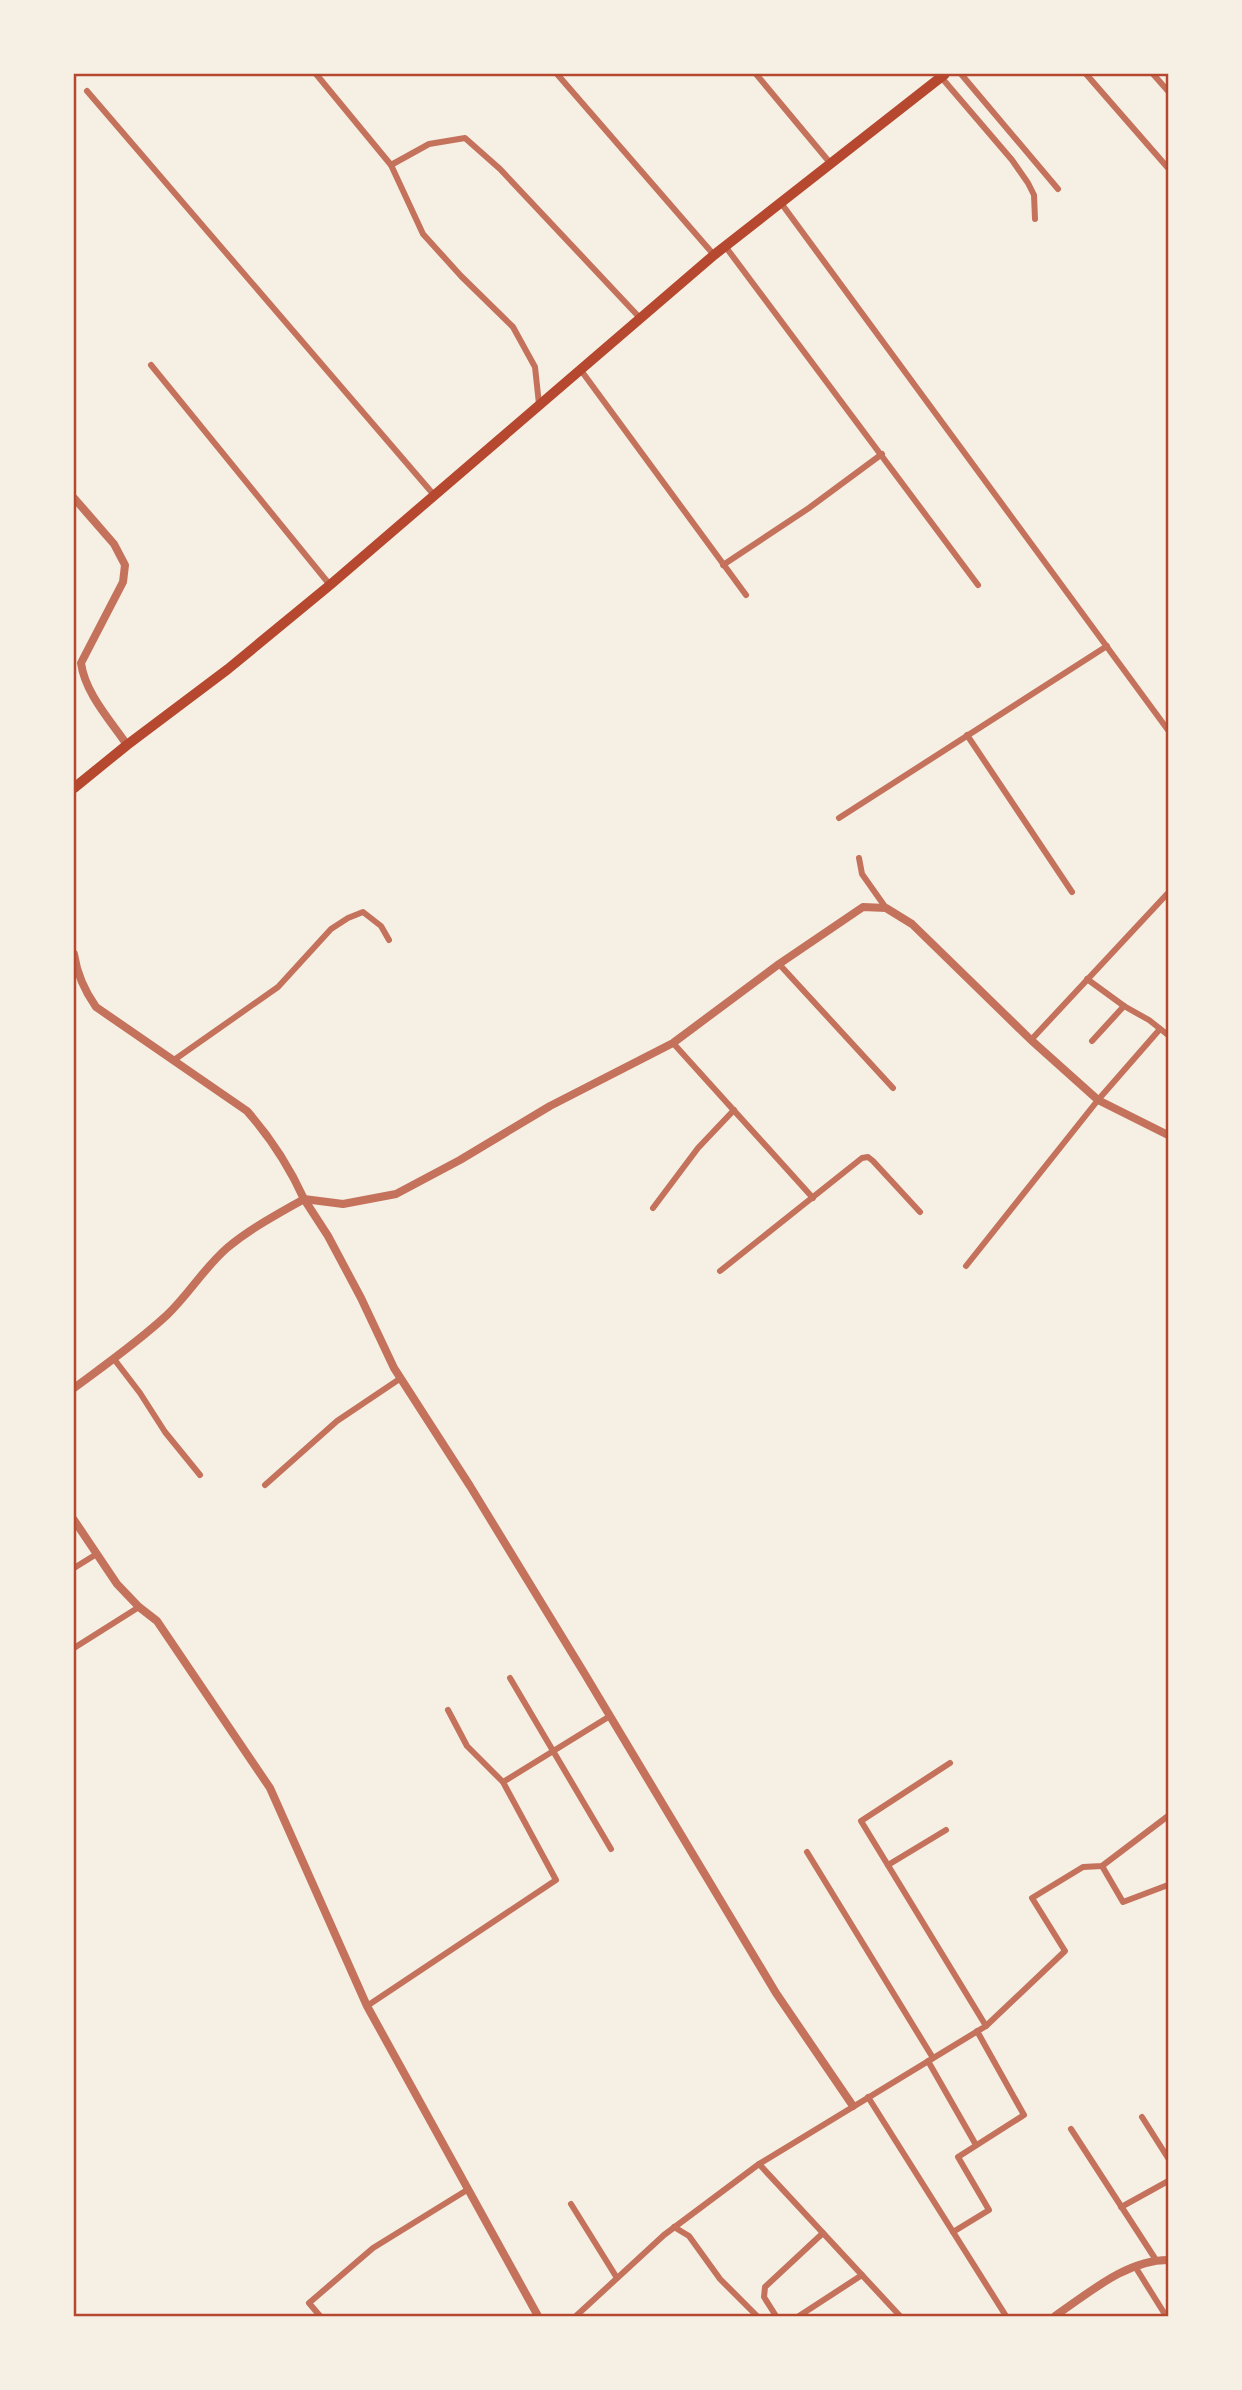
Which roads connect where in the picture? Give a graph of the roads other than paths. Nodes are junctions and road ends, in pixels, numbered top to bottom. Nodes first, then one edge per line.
1 (316, 74) edge
2 (557, 74) edge
3 (756, 74) edge
4 (961, 74) edge
5 (1086, 74) edge
6 (1153, 74) edge
7 (943, 75) edge
8 (87, 90) dead end
9 (1168, 91) edge
10 (831, 164) junction
11 (391, 165) junction
12 (1168, 168) edge
13 (1058, 189) dead end
14 (781, 203) junction
15 (1034, 219) dead end
16 (725, 246) junction
17 (714, 255) junction
18 (640, 318) junction
19 (151, 365) dead end
20 (580, 369) junction
21 (539, 404) junction
22 (882, 454) junction
23 (434, 495) junction
24 (74, 498) edge
25 (723, 565) junction
26 (330, 585) junction
27 (978, 585) dead end
28 (746, 595) dead end
29 (1107, 646) junction
30 (1168, 730) edge
31 (967, 736) junction
32 (127, 745) junction
33 (74, 788) edge
34 (839, 818) dead end
35 (859, 858) dead end
36 (1072, 892) dead end
37 (1168, 893) edge
38 (886, 908) junction
39 (389, 940) dead end
40 (74, 954) edge
41 (779, 964) junction
42 (75, 972) edge
43 (1087, 979) junction
44 (1124, 1006) junction
45 (1160, 1029) junction
46 (1168, 1035) edge
47 (1031, 1040) junction
48 (1092, 1041) dead end
49 (673, 1043) junction
50 (174, 1060) junction
51 (893, 1088) dead end
52 (1098, 1100) junction
53 (734, 1110) junction
54 (1167, 1132) edge
55 (813, 1198) junction
56 (304, 1199) junction
57 (653, 1208) dead end
58 (920, 1212) dead end
59 (966, 1266) dead end
60 (720, 1271) dead end
61 (114, 1359) junction
62 (401, 1378) junction
63 (74, 1388) edge
64 (200, 1475) dead end
65 (265, 1485) dead end
66 (74, 1520) edge
67 (95, 1555) junction
68 (74, 1568) edge
69 (139, 1607) junction
70 (74, 1648) edge
71 (510, 1678) dead end
72 (447, 1710) dead end
73 (610, 1716) junction
74 (553, 1751) junction
75 (950, 1763) dead end
76 (503, 1783) junction
77 (1168, 1816) edge
78 (946, 1829) dead end
79 (611, 1849) dead end
80 (807, 1852) dead end
81 (888, 1865) junction
82 (1102, 1866) junction
83 (1168, 1885) edge
84 (367, 2006) junction
85 (986, 2026) junction
86 (977, 2031) junction
87 (930, 2059) junction
88 (868, 2097) junction
89 (853, 2106) junction
90 (1142, 2117) dead end
91 (1071, 2129) dead end
92 (976, 2145) junction
93 (1168, 2158) edge
94 (760, 2164) junction
95 (1168, 2181) edge
96 (467, 2190) junction
97 (571, 2204) dead end
98 (1121, 2207) junction
99 (674, 2227) junction
100 (953, 2231) junction
101 (823, 2233) junction
102 (1156, 2260) junction
103 (1168, 2260) edge
104 (1136, 2268) junction
105 (862, 2275) junction
106 (617, 2278) junction
107 (320, 2316) edge
108 (538, 2316) edge
109 (576, 2316) edge
110 (757, 2316) edge
111 (776, 2316) edge
112 (799, 2316) edge
113 (901, 2316) edge
114 (1006, 2316) edge
115 (1055, 2316) edge
116 (1166, 2316) edge

1 - 11 street
2 - 17 street
3 - 10 street
4 - 13 street
5 - 12 street
6 - 9 street
7 - 10 main road
7 - 15 street
8 - 23 street
10 - 14 main road
11 - 18 street
11 - 21 street
14 - 16 main road
14 - 29 street
16 - 17 main road
16 - 22 street
17 - 18 main road
18 - 20 main road
19 - 26 street
20 - 21 main road
20 - 25 street
21 - 23 main road
22 - 25 street
22 - 27 street
23 - 26 main road
24 - 32 street
25 - 28 street
26 - 32 main road
29 - 30 street
29 - 31 street
31 - 34 street
31 - 36 street
32 - 33 main road
35 - 38 street
37 - 43 street
38 - 41 street
38 - 47 street
39 - 50 street
40 - 42 street
41 - 49 street
41 - 51 street
42 - 50 street
43 - 44 street
43 - 47 street
44 - 45 street
44 - 48 street
45 - 46 street
45 - 52 street
47 - 52 street
49 - 53 street
49 - 56 street
50 - 56 street
52 - 54 street
52 - 59 street
53 - 55 street
53 - 57 street
55 - 58 street
55 - 60 street
56 - 61 street
56 - 62 street
61 - 63 street
61 - 64 street
62 - 65 street
62 - 73 street
66 - 67 street
67 - 68 street
67 - 69 street
69 - 70 street
69 - 84 street
71 - 74 street
72 - 76 street
73 - 74 street
73 - 89 street
74 - 76 street
74 - 79 street
75 - 81 street
76 - 84 street
77 - 82 street
78 - 81 street
80 - 87 street
81 - 85 street
82 - 83 street
82 - 85 street
84 - 96 street
85 - 86 street
86 - 87 street
86 - 92 street
87 - 88 street
87 - 92 street
88 - 89 street
88 - 100 street
89 - 94 street
90 - 93 street
91 - 98 street
92 - 100 street
94 - 99 street
94 - 101 street
95 - 98 street
96 - 107 street
96 - 108 street
97 - 106 street
98 - 102 street
99 - 106 street
99 - 110 street
100 - 114 street
101 - 105 street
101 - 111 street
102 - 103 street
102 - 104 street
104 - 115 street
104 - 116 street
105 - 112 street
105 - 113 street
106 - 109 street

